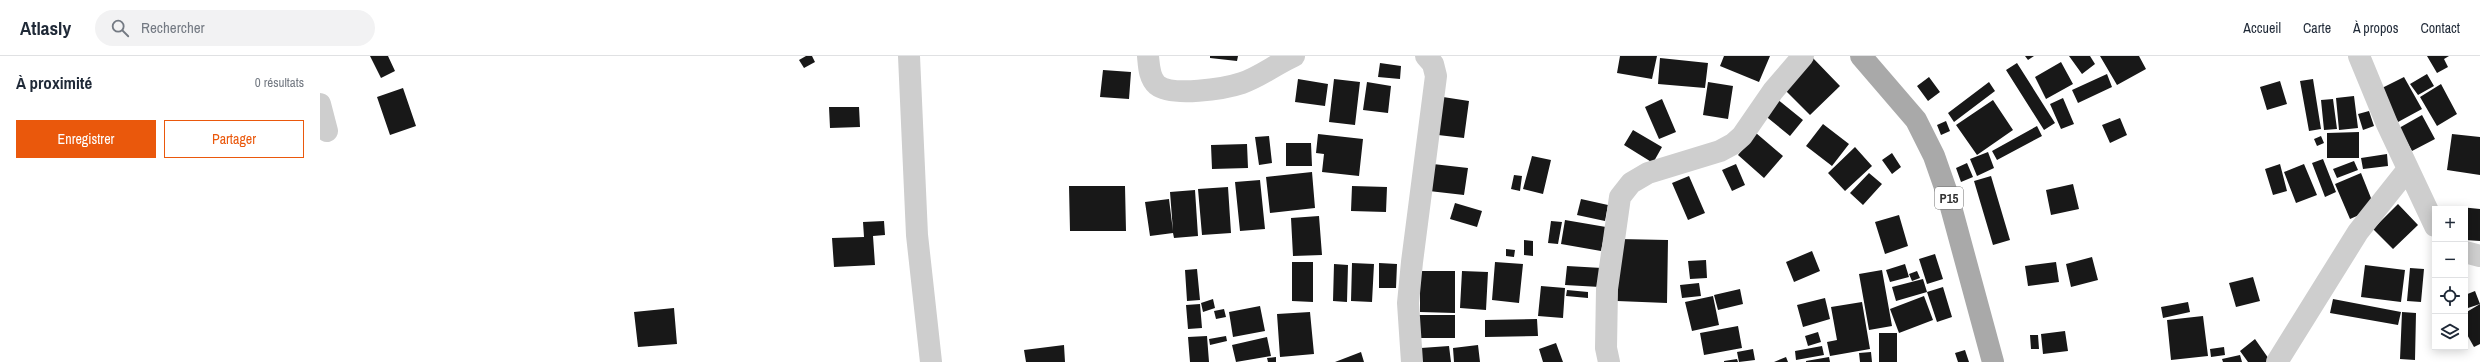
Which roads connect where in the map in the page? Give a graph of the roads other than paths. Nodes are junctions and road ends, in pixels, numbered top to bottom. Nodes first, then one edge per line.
1 (910, 56) edge
2 (1148, 56) edge
3 (1294, 56) edge
4 (1426, 56) edge
5 (1803, 56) edge
6 (1861, 56) edge
7 (2359, 56) edge
8 (320, 104) edge
9 (327, 131) dead end
10 (2408, 169) junction
11 (2432, 220) edge
12 (2468, 253) edge
13 (2480, 256) edge
14 (931, 362) edge
15 (1412, 362) edge
16 (1609, 362) edge
17 (1993, 362) edge
18 (2277, 362) edge

1 - 14 street
2 - 3 street
4 - 15 street
5 - 16 street
6 - 17 main road, P15
7 - 10 street
8 - 9 street
10 - 11 street
10 - 18 street
12 - 13 street

